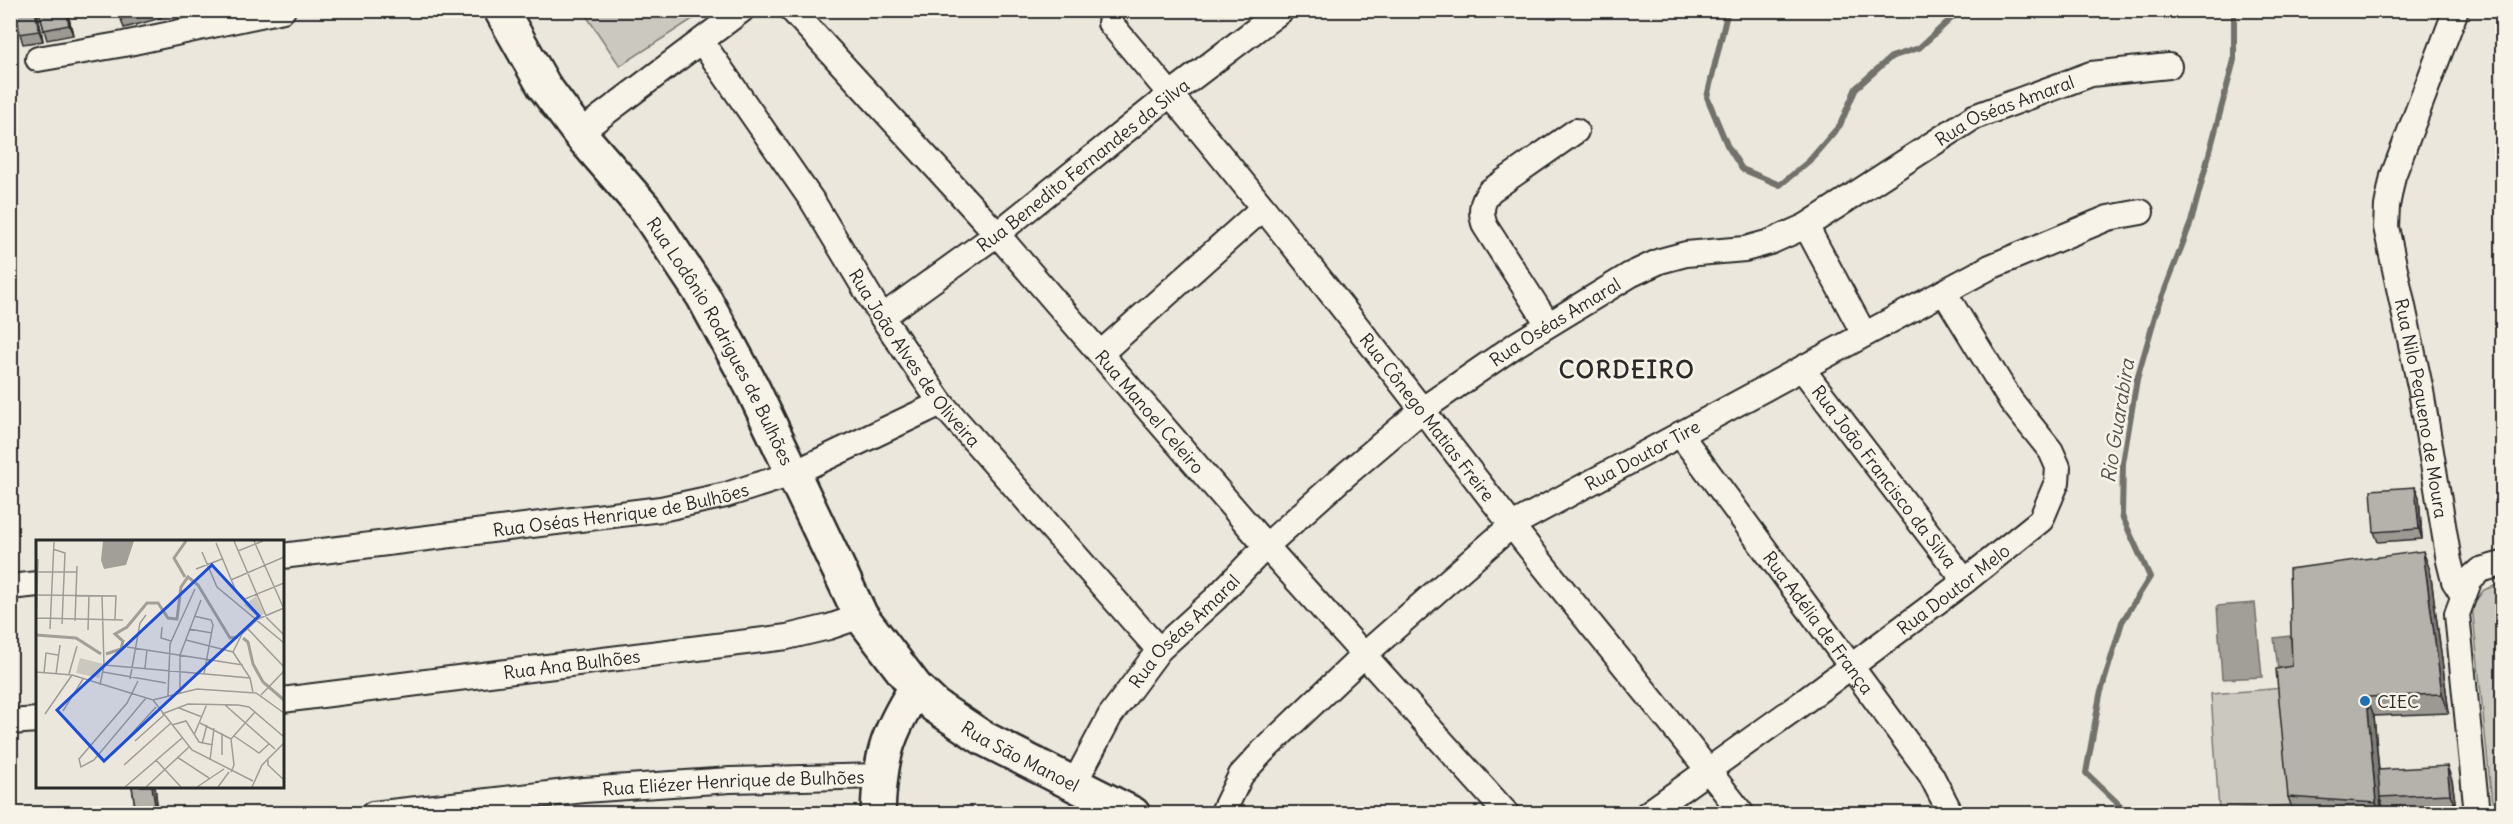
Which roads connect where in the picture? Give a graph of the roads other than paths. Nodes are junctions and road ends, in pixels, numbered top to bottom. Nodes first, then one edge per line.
1 (283, 10) edge
2 (501, 10) edge
3 (742, 10) edge
4 (792, 10) edge
5 (1282, 10) edge
6 (2456, 10) edge
7 (1110, 23) dead end
8 (702, 42) junction
9 (38, 59) dead end
10 (2169, 66) dead end
11 (1171, 94) junction
12 (1576, 131) dead end
13 (579, 133) junction
14 (1263, 208) junction
15 (2142, 212) dead end
16 (1806, 226) junction
17 (997, 234) junction
18 (1944, 292) junction
19 (882, 317) junction
20 (1548, 324) junction
21 (1864, 334) junction
22 (1101, 354) junction
23 (1803, 370) junction
24 (941, 403) junction
25 (1423, 409) junction
26 (1680, 434) junction
27 (792, 474) junction
28 (1512, 525) junction
29 (1266, 546) junction
30 (284, 556) edge
31 (2502, 564) edge
32 (1965, 581) junction
33 (36, 584) edge
34 (10, 586) edge
35 (2463, 595) junction
36 (861, 616) junction
37 (1159, 650) junction
38 (1364, 655) junction
39 (1849, 667) junction
40 (916, 688) junction
41 (284, 700) edge
42 (36, 720) edge
43 (10, 722) edge
44 (1708, 769) junction
45 (879, 776) junction
46 (1074, 784) junction
47 (405, 812) edge
48 (373, 813) edge
49 (878, 813) edge
50 (1133, 813) edge
51 (1222, 813) edge
52 (1507, 813) edge
53 (1647, 813) edge
54 (1742, 813) edge
55 (1951, 813) edge
56 (2477, 813) edge

1 - 9 street
2 - 13 main road, Rua Lodônio Rodrigues de Bulhões
3 - 8 street
4 - 17 street, Rua Manoel Celeiro
5 - 11 street, Rua Benedito Fernandes da Silva
6 - 35 street, Rua Nilo Pequeno de Moura
7 - 11 street, Rua Cônego Matias Freire
8 - 13 street
8 - 19 street, Rua João Alves de Oliveira
10 - 16 street, Rua Oséas Amaral
11 - 14 street, Rua Cônego Matias Freire
11 - 17 street, Rua Benedito Fernandes da Silva
12 - 20 street
13 - 27 main road, Rua Lodônio Rodrigues de Bulhões
14 - 22 street
14 - 25 street, Rua Cônego Matias Freire
15 - 18 street, Rua Doutor Tire
16 - 20 street, Rua Oséas Amaral
16 - 21 street
17 - 19 street, Rua Benedito Fernandes da Silva
17 - 22 street, Rua Manoel Celeiro
18 - 21 street, Rua Doutor Tire
18 - 32 street, Rua Doutor Melo
19 - 24 street, Rua João Alves de Oliveira
20 - 25 street, Rua Oséas Amaral
21 - 23 street, Rua Doutor Tire
22 - 29 street, Rua Manoel Celeiro
23 - 26 street, Rua Doutor Tire
23 - 32 street, Rua João Francisco da Silva
24 - 27 street, Rua Oséas Henrique de Bulhões
24 - 37 street, Rua João Alves de Oliveira
25 - 28 street, Rua Cônego Matias Freire
25 - 29 street, Rua Oséas Amaral
26 - 28 street, Rua Doutor Tire
26 - 39 street, Rua Adélia de França
27 - 30 street, Rua Oséas Henrique de Bulhões
27 - 36 main road, Rua Lodônio Rodrigues de Bulhões
28 - 38 street, Rua Doutor Tire
28 - 44 street, Rua Cônego Matias Freire
29 - 37 street, Rua Oséas Amaral
29 - 38 street, Rua Manoel Celeiro
31 - 35 street
32 - 39 street, Rua Doutor Melo
33 - 34 street
35 - 56 street
36 - 40 main road, Rua Lodônio Rodrigues de Bulhões
36 - 41 street, Rua Ana Bulhões
37 - 46 street, Rua Oséas Amaral
38 - 51 street, Rua Doutor Tire
38 - 52 street, Rua Manoel Celeiro
39 - 44 street, Rua Doutor Melo
39 - 55 street, Rua Adélia de França
40 - 45 main road
40 - 46 main road, Rua São Manoel
42 - 43 street
44 - 53 street, Rua Doutor Melo
44 - 54 street, Rua Cônego Matias Freire
45 - 47 street, Rua Eliézer Henrique de Bulhões
45 - 49 main road
46 - 50 main road, Rua São Manoel
47 - 48 street, Rua Eliézer Henrique de Bulhões

